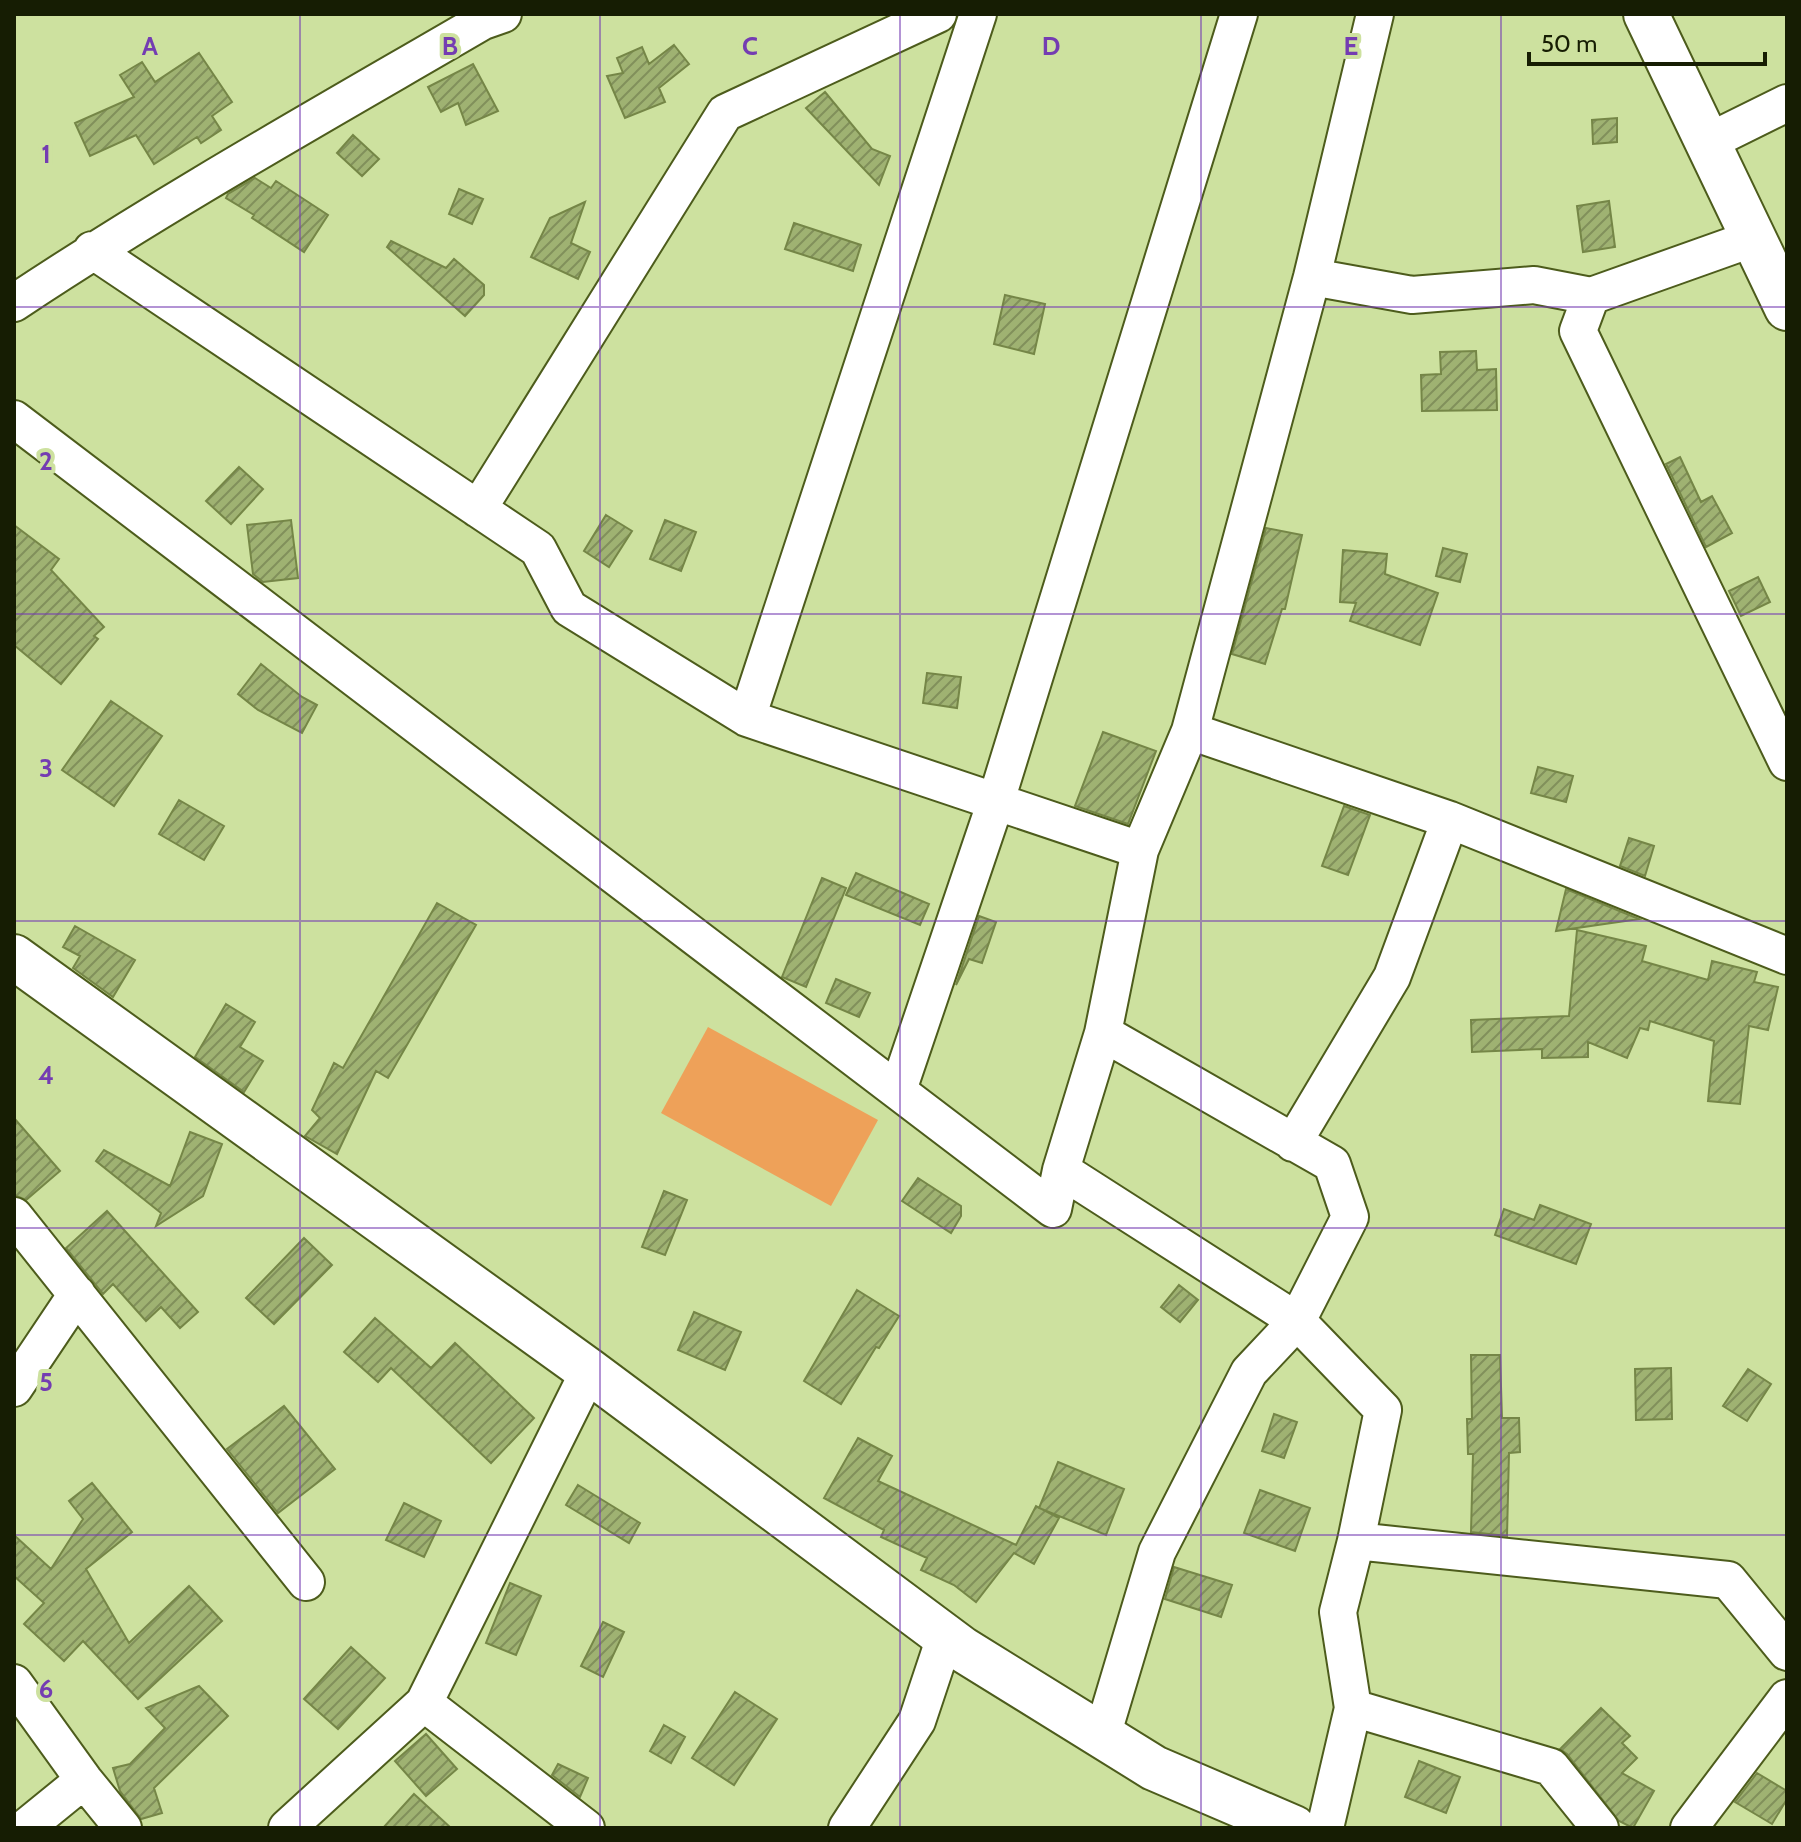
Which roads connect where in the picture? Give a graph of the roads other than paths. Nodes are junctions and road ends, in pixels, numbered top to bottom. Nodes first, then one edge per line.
1 (503, 14) edge
2 (938, 14) edge
3 (978, 14) edge
4 (1239, 14) edge
5 (1375, 14) edge
6 (1646, 14) edge
7 (1787, 103) edge
8 (1708, 142) junction
9 (1754, 238) junction
10 (92, 250) junction
11 (1312, 277) junction
12 (1591, 296) junction
13 (14, 303) edge
14 (1787, 308) edge
15 (14, 419) edge
16 (478, 509) junction
17 (747, 718) junction
18 (1190, 731) junction
19 (1787, 762) edge
20 (996, 801) junction
21 (1450, 820) junction
22 (1140, 850) junction
23 (1787, 956) edge
24 (14, 957) edge
25 (1103, 1033) junction
26 (898, 1090) junction
27 (1293, 1143) junction
28 (1061, 1170) junction
29 (14, 1216) edge
30 (77, 1294) junction
31 (1297, 1321) junction
32 (589, 1371) junction
33 (14, 1388) edge
34 (1356, 1541) junction
35 (306, 1582) dead end
36 (945, 1637) junction
37 (1787, 1652) edge
38 (14, 1683) edge
39 (1787, 1698) edge
40 (424, 1703) junction
41 (1353, 1708) junction
42 (1102, 1736) junction
43 (84, 1780) junction
44 (25, 1828) edge
45 (123, 1828) edge
46 (287, 1828) edge
47 (586, 1828) edge
48 (847, 1828) edge
49 (1292, 1828) edge
50 (1325, 1828) edge
51 (1600, 1828) edge
52 (1689, 1828) edge

1 - 10 street
2 - 16 street
3 - 17 street
4 - 20 street
5 - 11 street
6 - 8 street
7 - 8 street
8 - 9 street
9 - 12 street
9 - 14 street
10 - 13 street
10 - 16 street
11 - 12 street
11 - 18 street
12 - 19 street
15 - 26 street
16 - 17 street
17 - 20 street
18 - 21 street
18 - 22 street
20 - 22 street
20 - 26 street
21 - 23 street
21 - 27 street
22 - 25 street
24 - 32 street
25 - 27 street
25 - 28 street
26 - 28 street
27 - 31 street
28 - 31 street
29 - 30 street
30 - 33 street
30 - 35 street
31 - 34 street
31 - 42 street
32 - 36 street
32 - 40 street
34 - 37 street
34 - 41 street
36 - 42 street
36 - 48 street
38 - 43 street
39 - 52 street
40 - 46 street
40 - 47 street
41 - 50 street
41 - 51 street
42 - 49 street
43 - 44 street
43 - 45 street

